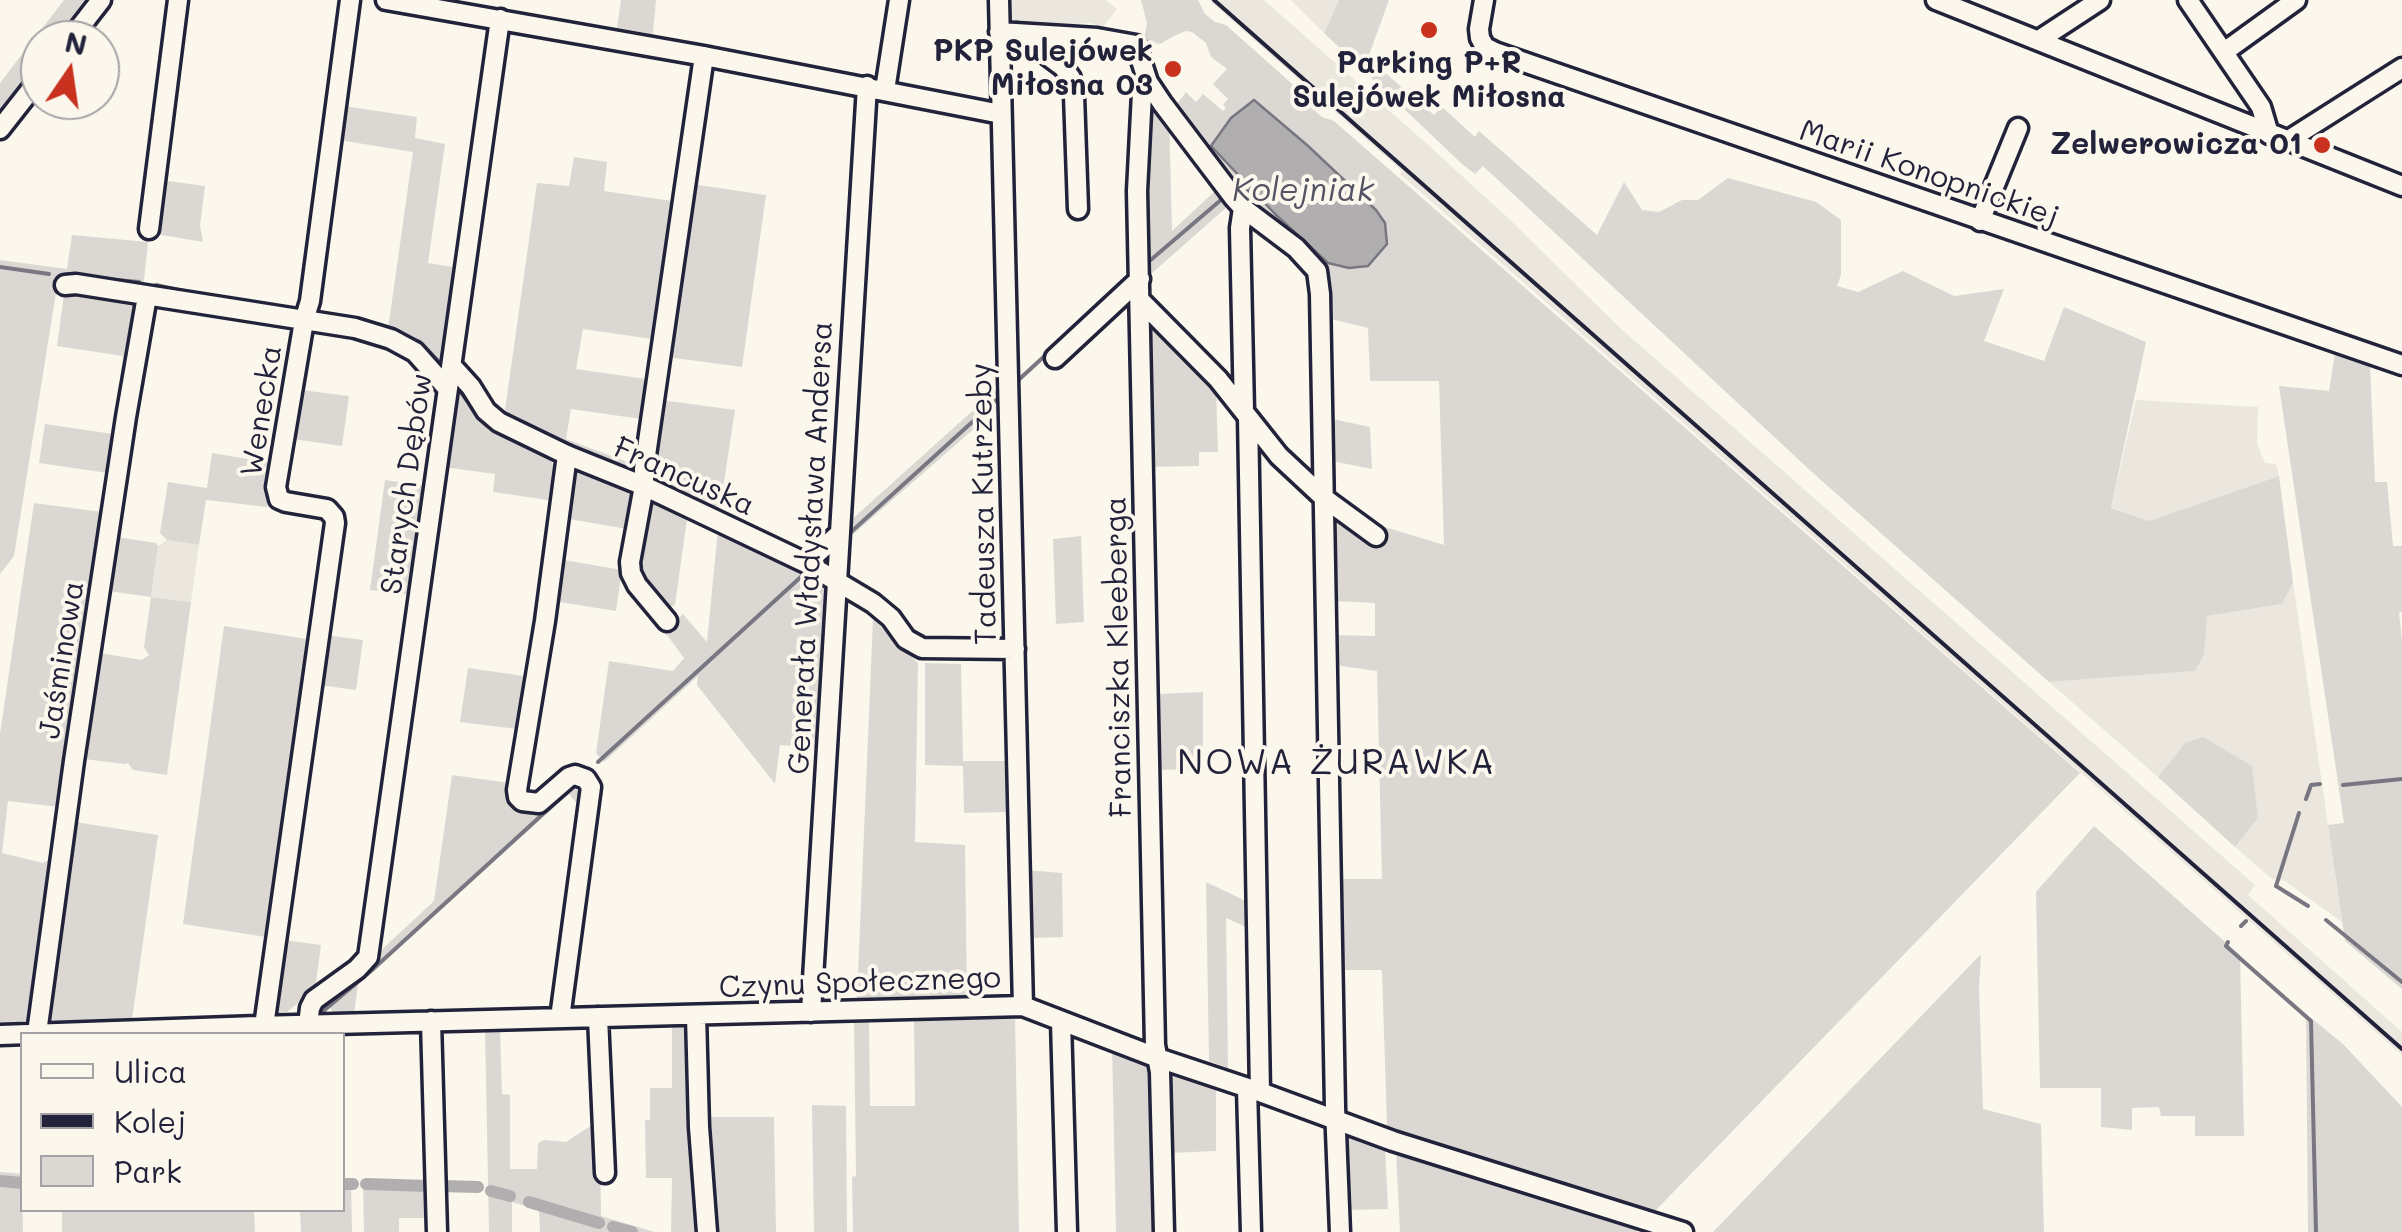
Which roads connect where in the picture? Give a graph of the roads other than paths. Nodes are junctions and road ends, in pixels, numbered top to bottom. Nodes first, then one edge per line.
1 (101, 0) edge
2 (178, 0) edge
3 (350, 0) edge
4 (386, 0) edge
5 (899, 0) edge
6 (999, 0) edge
7 (1484, 0) edge
8 (1936, 0) edge
9 (2100, 0) edge
10 (2188, 0) edge
11 (2296, 0) edge
12 (500, 19) junction
13 (86, 20) edge
14 (2063, 26) junction
15 (1008, 32) junction
16 (2039, 40) junction
17 (2064, 51) junction
18 (2224, 52) junction
19 (704, 56) junction
20 (2402, 68) edge
21 (1148, 82) junction
22 (876, 88) junction
23 (20, 104) edge
24 (1001, 114) junction
25 (2018, 128) dead end
26 (0, 129) edge
27 (2269, 134) junction
28 (2287, 142) junction
29 (2402, 186) edge
30 (1243, 208) junction
31 (1078, 209) dead end
32 (1980, 221) junction
33 (150, 229) dead end
34 (1140, 279) junction
35 (65, 285) dead end
36 (147, 296) junction
37 (1140, 300) junction
38 (304, 321) junction
39 (1055, 358) dead end
40 (452, 366) junction
41 (2402, 366) edge
42 (447, 388) junction
43 (1246, 414) junction
44 (567, 455) junction
45 (644, 486) junction
46 (1324, 498) junction
47 (839, 534) junction
48 (1376, 536) dead end
49 (806, 563) junction
50 (837, 582) junction
51 (666, 621) dead end
52 (1015, 648) junction
53 (1023, 1006) junction
54 (811, 1012) junction
55 (696, 1015) junction
56 (560, 1018) junction
57 (598, 1018) junction
58 (432, 1021) junction
59 (1061, 1021) junction
60 (308, 1025) junction
61 (264, 1026) junction
62 (38, 1032) edge
63 (70, 1032) edge
64 (1158, 1058) junction
65 (1254, 1090) junction
66 (1335, 1120) junction
67 (605, 1173) dead end
68 (437, 1232) edge
69 (707, 1232) edge
70 (1067, 1232) edge
71 (1164, 1232) edge
72 (1251, 1232) edge
73 (1340, 1232) edge
74 (1683, 1232) edge

1 - 13 street
2 - 33 street
3 - 38 street, Wenecka
4 - 12 street
5 - 22 street, Generała Władysława Andersa
6 - 15 street, Tadeusza Kutrzeby
7 - 32 street, Marii Konopnickiej
8 - 16 street
9 - 14 street
10 - 18 street
11 - 18 street
12 - 19 street
12 - 40 street, Starych Dębów
14 - 16 street
14 - 17 street
15 - 21 street
15 - 24 street, Tadeusza Kutrzeby
15 - 31 street
16 - 17 street
17 - 27 street
18 - 27 street
19 - 22 street
19 - 45 street
20 - 28 street
21 - 30 street
21 - 34 street, Franciszka Kleeberga
22 - 24 street
22 - 47 street, Generała Władysława Andersa
23 - 26 street
24 - 52 street, Tadeusza Kutrzeby
25 - 32 street
27 - 28 street
28 - 29 street
30 - 43 street
30 - 46 street
32 - 41 street, Marii Konopnickiej
34 - 37 street, Franciszka Kleeberga
34 - 39 street
35 - 36 street
36 - 38 street
36 - 62 street, Jaśminowa
37 - 43 street
37 - 64 street, Franciszka Kleeberga
38 - 42 street
38 - 61 street, Wenecka
40 - 42 street, Starych Dębów
40 - 44 street, Francuska
42 - 60 street, Starych Dębów
43 - 46 street
43 - 65 street
44 - 45 street, Francuska
44 - 56 street
45 - 49 street, Francuska
45 - 51 street
46 - 48 street
46 - 66 street
47 - 49 street
47 - 50 street, Generała Władysława Andersa
49 - 50 street, Francuska
50 - 52 street, Francuska
50 - 54 street, Generała Władysława Andersa
52 - 53 street, Tadeusza Kutrzeby
53 - 54 street, Czynu Społecznego
53 - 59 street, Czynu Społecznego
54 - 55 street, Czynu Społecznego
55 - 57 street, Czynu Społecznego
55 - 69 street
56 - 57 street, Czynu Społecznego
56 - 58 street, Czynu Społecznego
57 - 67 street
58 - 60 street, Czynu Społecznego
58 - 68 street
59 - 64 street, Czynu Społecznego
59 - 70 street
60 - 61 street, Czynu Społecznego
61 - 63 street, Czynu Społecznego
64 - 65 street, Czynu Społecznego
64 - 71 street, Franciszka Kleeberga
65 - 66 street, Czynu Społecznego
65 - 72 street
66 - 73 street
66 - 74 street, Czynu Społecznego

